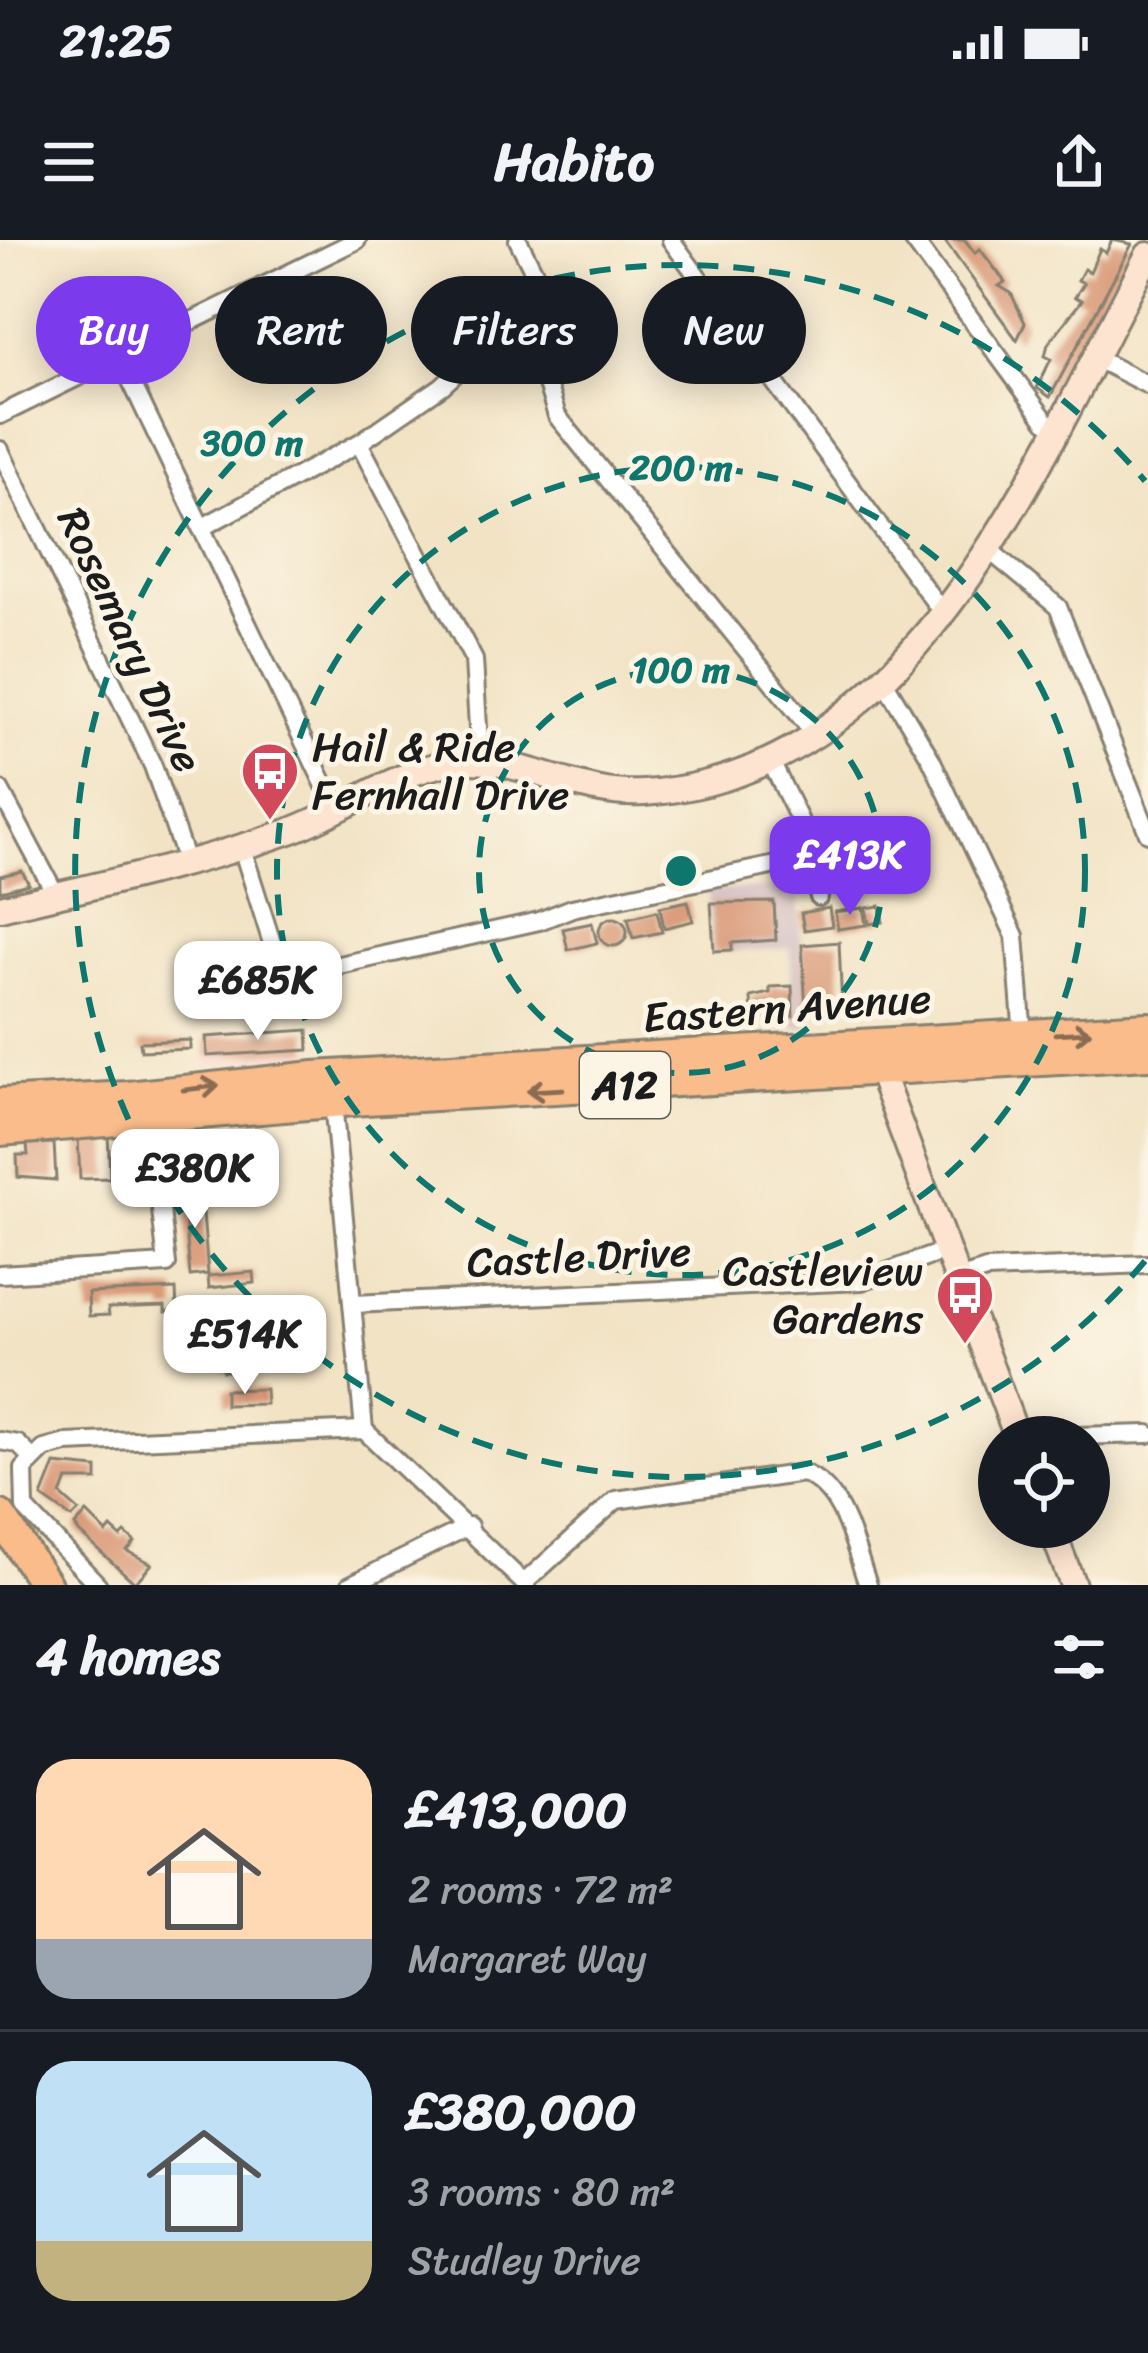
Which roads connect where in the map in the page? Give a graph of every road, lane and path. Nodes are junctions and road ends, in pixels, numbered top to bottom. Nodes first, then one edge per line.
1 (357, 240) edge
2 (518, 240) edge
3 (671, 240) edge
4 (914, 240) edge
5 (1148, 255) edge
6 (538, 276) edge
7 (191, 321) edge
8 (1096, 358) junction
9 (63, 384) edge
10 (132, 384) edge
11 (444, 384) edge
12 (547, 384) edge
13 (1148, 385) edge
14 (0, 415) edge
15 (1059, 429) junction
16 (358, 443) junction
17 (0, 451) edge
18 (201, 528) junction
19 (989, 550) junction
20 (942, 612) junction
21 (883, 679) junction
22 (817, 737) junction
23 (770, 760) junction
24 (480, 761) junction
25 (0, 790) edge
26 (338, 813) junction
27 (1148, 833) edge
28 (242, 848) junction
29 (809, 858) junction
30 (187, 865) junction
31 (56, 895) junction
32 (819, 897) dead end
33 (0, 908) edge
34 (1148, 1028) edge
35 (1023, 1036) junction
36 (850, 1048) junction
37 (1148, 1054) edge
38 (882, 1070) junction
39 (333, 1102) junction
40 (43, 1103) junction
41 (0, 1104) edge
42 (154, 1119) junction
43 (0, 1130) edge
44 (947, 1250) junction
45 (1148, 1264) edge
46 (0, 1274) edge
47 (958, 1279) junction
48 (353, 1304) junction
49 (1010, 1416) edge
50 (364, 1430) junction
51 (1148, 1434) edge
52 (1110, 1435) edge
53 (0, 1441) edge
54 (32, 1457) junction
55 (0, 1516) edge
56 (470, 1526) junction
57 (1060, 1548) edge
58 (0, 1552) edge
59 (525, 1584) edge
60 (22, 1585) edge
61 (46, 1585) edge
62 (98, 1585) edge
63 (350, 1585) edge
64 (868, 1585) edge
65 (1073, 1585) edge

1 - 7 street
2 - 6 street
3 - 20 street
4 - 15 street
5 - 8 street
8 - 13 street
8 - 15 street
9 - 14 street
10 - 18 street
11 - 16 street
12 - 22 street
15 - 19 street
16 - 18 street
16 - 24 street
17 - 30 street, Rosemary Drive
18 - 26 street
19 - 20 street
19 - 27 street
20 - 21 street
21 - 22 street
21 - 35 street
22 - 23 street
23 - 24 street
23 - 29 street
24 - 26 street
25 - 31 street
26 - 28 street
28 - 29 street
28 - 30 street
29 - 32 street
30 - 31 street
31 - 33 street
35 -> 34 highway, Eastern Avenue / A12
35 - 36 highway, Eastern Avenue / A12
36 - 38 street
40 -> 36 highway, Eastern Avenue / A12
37 - 38 highway, Eastern Avenue / A12
38 -> 39 highway, Eastern Avenue / A12
38 - 44 street
39 - 42 highway, Eastern Avenue / A12
39 - 48 street
40 - 41 highway, Eastern Avenue / A12
40 - 42 street
42 - 43 highway, Eastern Avenue / A12
42 - 46 street
44 - 47 street
44 - 48 street, Castle Drive
45 - 47 street
47 - 49 street
48 - 50 street
50 - 54 street
50 - 56 street
51 - 52 street
53 - 54 street
54 - 62 street
55 - 61 highway
56 - 59 street
56 - 63 street
57 - 65 street
58 - 60 highway
59 - 64 street

